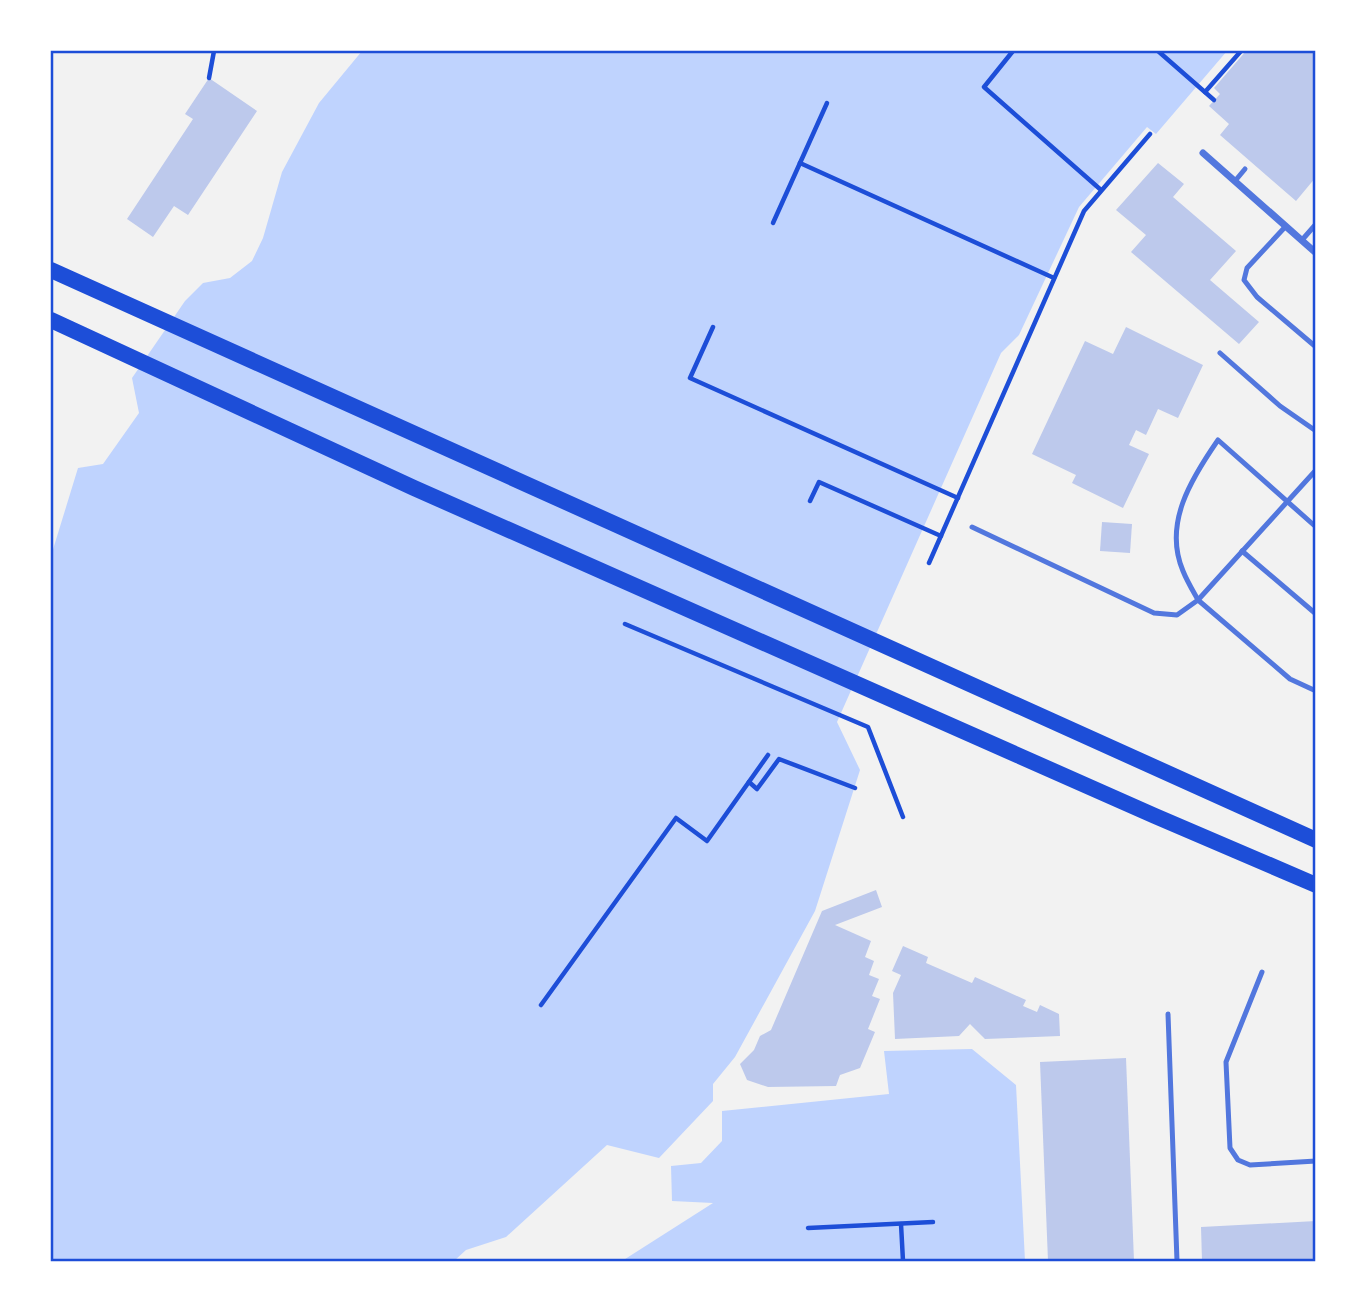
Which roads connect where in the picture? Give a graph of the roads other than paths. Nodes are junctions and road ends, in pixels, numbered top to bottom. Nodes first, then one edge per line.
1 (1203, 153) dead end
2 (1245, 169) dead end
3 (1235, 181) junction
4 (1316, 224) edge
5 (1286, 226) junction
6 (1302, 240) junction
7 (1316, 253) edge
8 (51, 270) edge
9 (51, 320) edge
10 (1316, 347) edge
11 (1220, 353) dead end
12 (1316, 431) edge
13 (1316, 470) edge
14 (1287, 501) junction
15 (972, 527) dead end
16 (1316, 527) edge
17 (1242, 551) junction
18 (1198, 600) junction
19 (1316, 614) edge
20 (1316, 691) edge
21 (1316, 840) edge
22 (1316, 885) edge
23 (1262, 972) dead end
24 (1168, 1014) dead end
25 (1316, 1161) edge
26 (1177, 1261) edge

1 - 3 street
2 - 3 lane
3 - 5 street
4 - 6 lane
5 - 6 street
5 - 10 lane
6 - 7 street
8 - 21 main road
9 - 22 main road
11 - 12 lane
13 - 14 lane
14 - 16 lane
14 - 17 lane
14 - 18 lane
15 - 18 lane
17 - 18 lane
17 - 19 lane
18 - 20 lane
23 - 25 lane
24 - 26 lane

